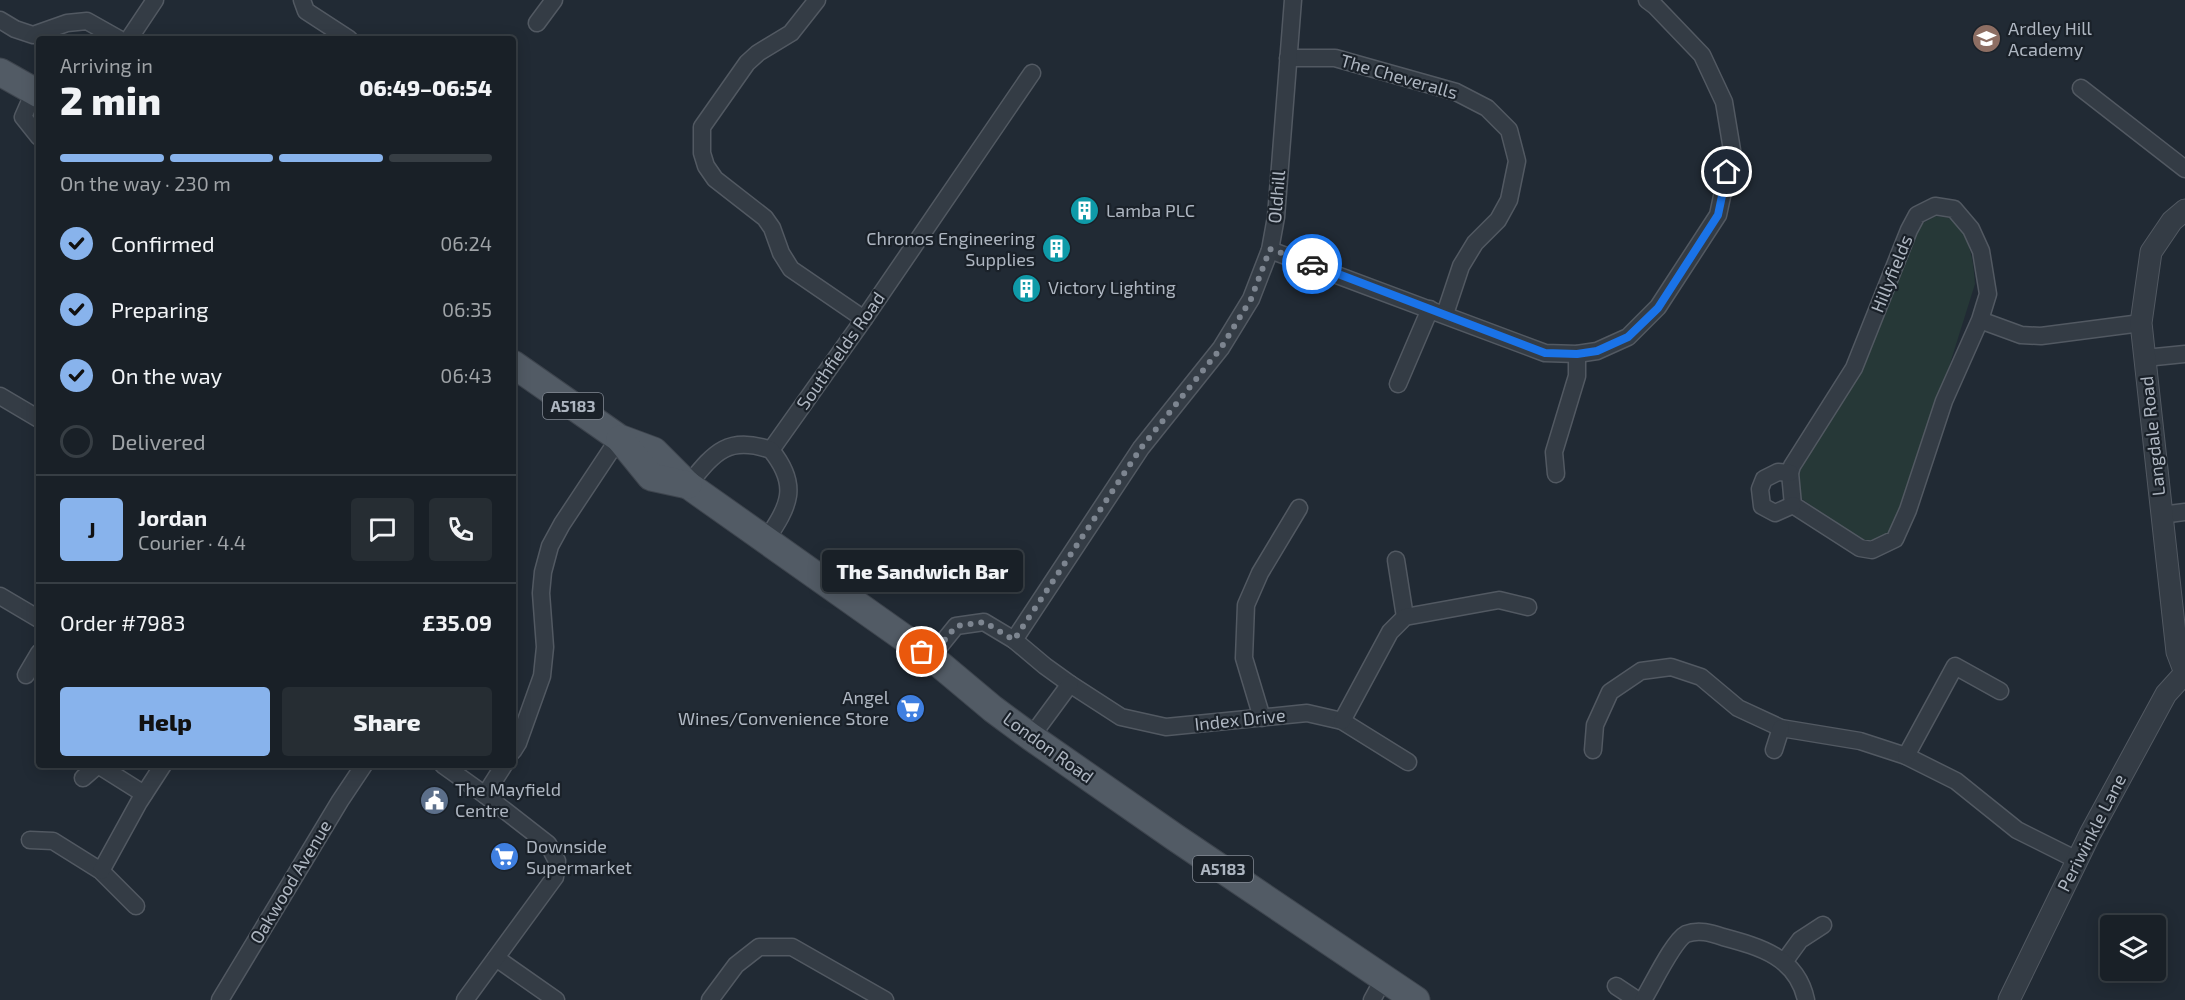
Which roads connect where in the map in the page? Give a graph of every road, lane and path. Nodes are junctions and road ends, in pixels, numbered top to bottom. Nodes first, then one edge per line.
1 (155, 0) edge
2 (302, 0) edge
3 (554, 0) edge
4 (817, 0) edge
5 (1293, 0) edge
6 (1647, 0) edge
7 (0, 20) edge
8 (537, 23) dead end
9 (114, 36) edge
10 (131, 36) edge
11 (345, 36) edge
12 (1288, 58) junction
13 (0, 72) edge
14 (1032, 73) dead end
15 (2081, 88) dead end
16 (36, 92) edge
17 (36, 95) edge
18 (36, 133) edge
19 (2185, 169) edge
20 (2185, 210) edge
21 (1270, 249) junction
22 (1438, 312) junction
23 (864, 319) junction
24 (1980, 320) junction
25 (2140, 323) junction
26 (1577, 354) junction
27 (2185, 354) edge
28 (2145, 358) junction
29 (516, 366) edge
30 (1398, 384) dead end
31 (0, 396) edge
32 (36, 417) edge
33 (619, 438) junction
34 (771, 450) junction
35 (1790, 473) junction
36 (1556, 474) dead end
37 (688, 485) junction
38 (1793, 505) junction
39 (1299, 508) dead end
40 (2185, 512) edge
41 (2161, 515) junction
42 (766, 540) junction
43 (1396, 560) dead end
44 (0, 596) edge
45 (1528, 607) dead end
46 (36, 617) edge
47 (1405, 617) junction
48 (1014, 640) junction
49 (931, 657) junction
50 (36, 658) edge
51 (2185, 673) edge
52 (26, 675) dead end
53 (1070, 684) junction
54 (2000, 691) dead end
55 (520, 713) edge
56 (1262, 718) junction
57 (1342, 721) junction
58 (1781, 728) junction
59 (1031, 737) junction
60 (516, 746) edge
61 (1593, 750) dead end
62 (1774, 750) dead end
63 (1906, 756) junction
64 (1408, 762) dead end
65 (95, 768) edge
66 (103, 768) edge
67 (161, 768) edge
68 (362, 768) edge
69 (447, 768) edge
70 (502, 768) edge
71 (83, 778) dead end
72 (144, 795) junction
73 (485, 795) junction
74 (30, 840) dead end
75 (2077, 860) junction
76 (101, 871) junction
77 (136, 906) dead end
78 (1823, 925) dead end
79 (496, 958) junction
80 (1784, 962) junction
81 (1616, 986) dead end
82 (1378, 989) edge
83 (220, 1000) edge
84 (465, 1000) edge
85 (555, 1000) edge
86 (710, 1000) edge
87 (885, 1000) edge
88 (1416, 1000) edge
89 (1637, 1000) edge
90 (1643, 1000) edge
91 (1806, 1000) edge
92 (2009, 1000) edge

1 - 10 street
2 - 11 street
3 - 8 street
4 - 23 street
5 - 12 street, Oldhill
6 - 26 street
7 - 9 street
12 - 21 street, Oldhill
12 - 22 street, The Cheveralls
13 - 16 main road
14 - 23 street, Southfields Road
15 - 19 street
17 - 18 street
20 - 25 street, Langdale Road
21 - 22 street
21 - 48 street, Oldhill
22 - 26 street
22 - 30 street, The Cheveralls
23 - 34 street, Southfields Road
24 - 25 street
24 - 35 street, Hillyfields
24 - 38 street, Hillyfields
25 - 28 street, Langdale Road
26 - 36 street
27 - 28 street
28 - 41 street, Langdale Road
29 - 33 main road, London Road / A5183
31 - 32 street
33 - 37 main road, London Road / A5183
33 - 55 street
34 - 37 street
34 - 42 street
35 - 38 street
35 - 38 street
37 - 42 main road, London Road / A5183
39 - 56 street
40 - 41 street
41 - 51 street, Langdale Road
42 - 49 main road, London Road / A5183
43 - 47 street
44 - 46 street
45 - 47 street
47 - 57 street
48 - 49 street, Index Drive
48 - 53 street, Index Drive
49 - 59 main road, London Road / A5183
50 - 52 street
51 - 75 street, Periwinkle Lane
53 - 56 street, Index Drive
53 - 59 street
54 - 63 street
55 - 60 street
56 - 57 street, Index Drive
57 - 64 street, Index Drive
58 - 61 street
58 - 62 street
58 - 63 street
59 - 82 main road, London Road / A5183
63 - 75 street
65 - 71 street
66 - 72 street
67 - 72 street
68 - 83 street, Oakwood Avenue
69 - 73 street
70 - 73 street
72 - 76 street
73 - 79 street
74 - 76 street
75 - 92 street, Periwinkle Lane
76 - 77 street
78 - 80 street
79 - 84 street
79 - 85 street
80 - 90 street
80 - 91 street
81 - 89 street
82 - 88 main road, London Road / A5183
86 - 87 street

